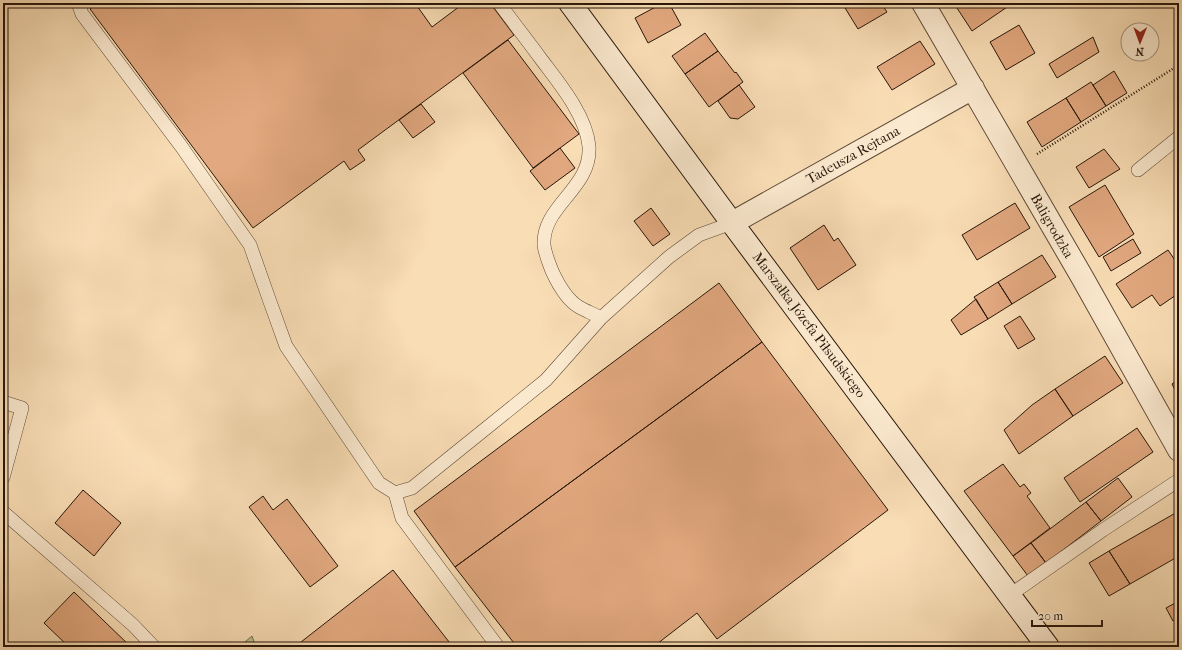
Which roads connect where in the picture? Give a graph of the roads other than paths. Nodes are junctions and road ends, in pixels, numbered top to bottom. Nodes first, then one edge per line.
1 (78, 3) edge
2 (499, 3) edge
3 (570, 3) edge
4 (923, 3) edge
5 (973, 88) junction
6 (1179, 138) edge
7 (1138, 170) dead end
8 (732, 223) junction
9 (601, 318) junction
10 (3, 402) edge
11 (1179, 450) edge
12 (3, 478) edge
13 (1179, 480) edge
14 (395, 493) junction
15 (3, 512) edge
16 (1010, 595) junction
17 (154, 647) edge
18 (498, 647) edge
19 (1048, 647) edge

1 - 14 lane
2 - 9 lane
3 - 8 main road, Marszałka Józefa Piłsudskiego
4 - 5 main road, Baligrodzka
5 - 8 main road, Tadeusza Rejtana
5 - 11 main road, Baligrodzka
6 - 7 lane
8 - 9 lane
8 - 16 main road, Marszałka Józefa Piłsudskiego
9 - 14 lane
10 - 12 lane
13 - 16 lane
14 - 18 lane
15 - 17 lane
16 - 19 main road, Marszałka Józefa Piłsudskiego

